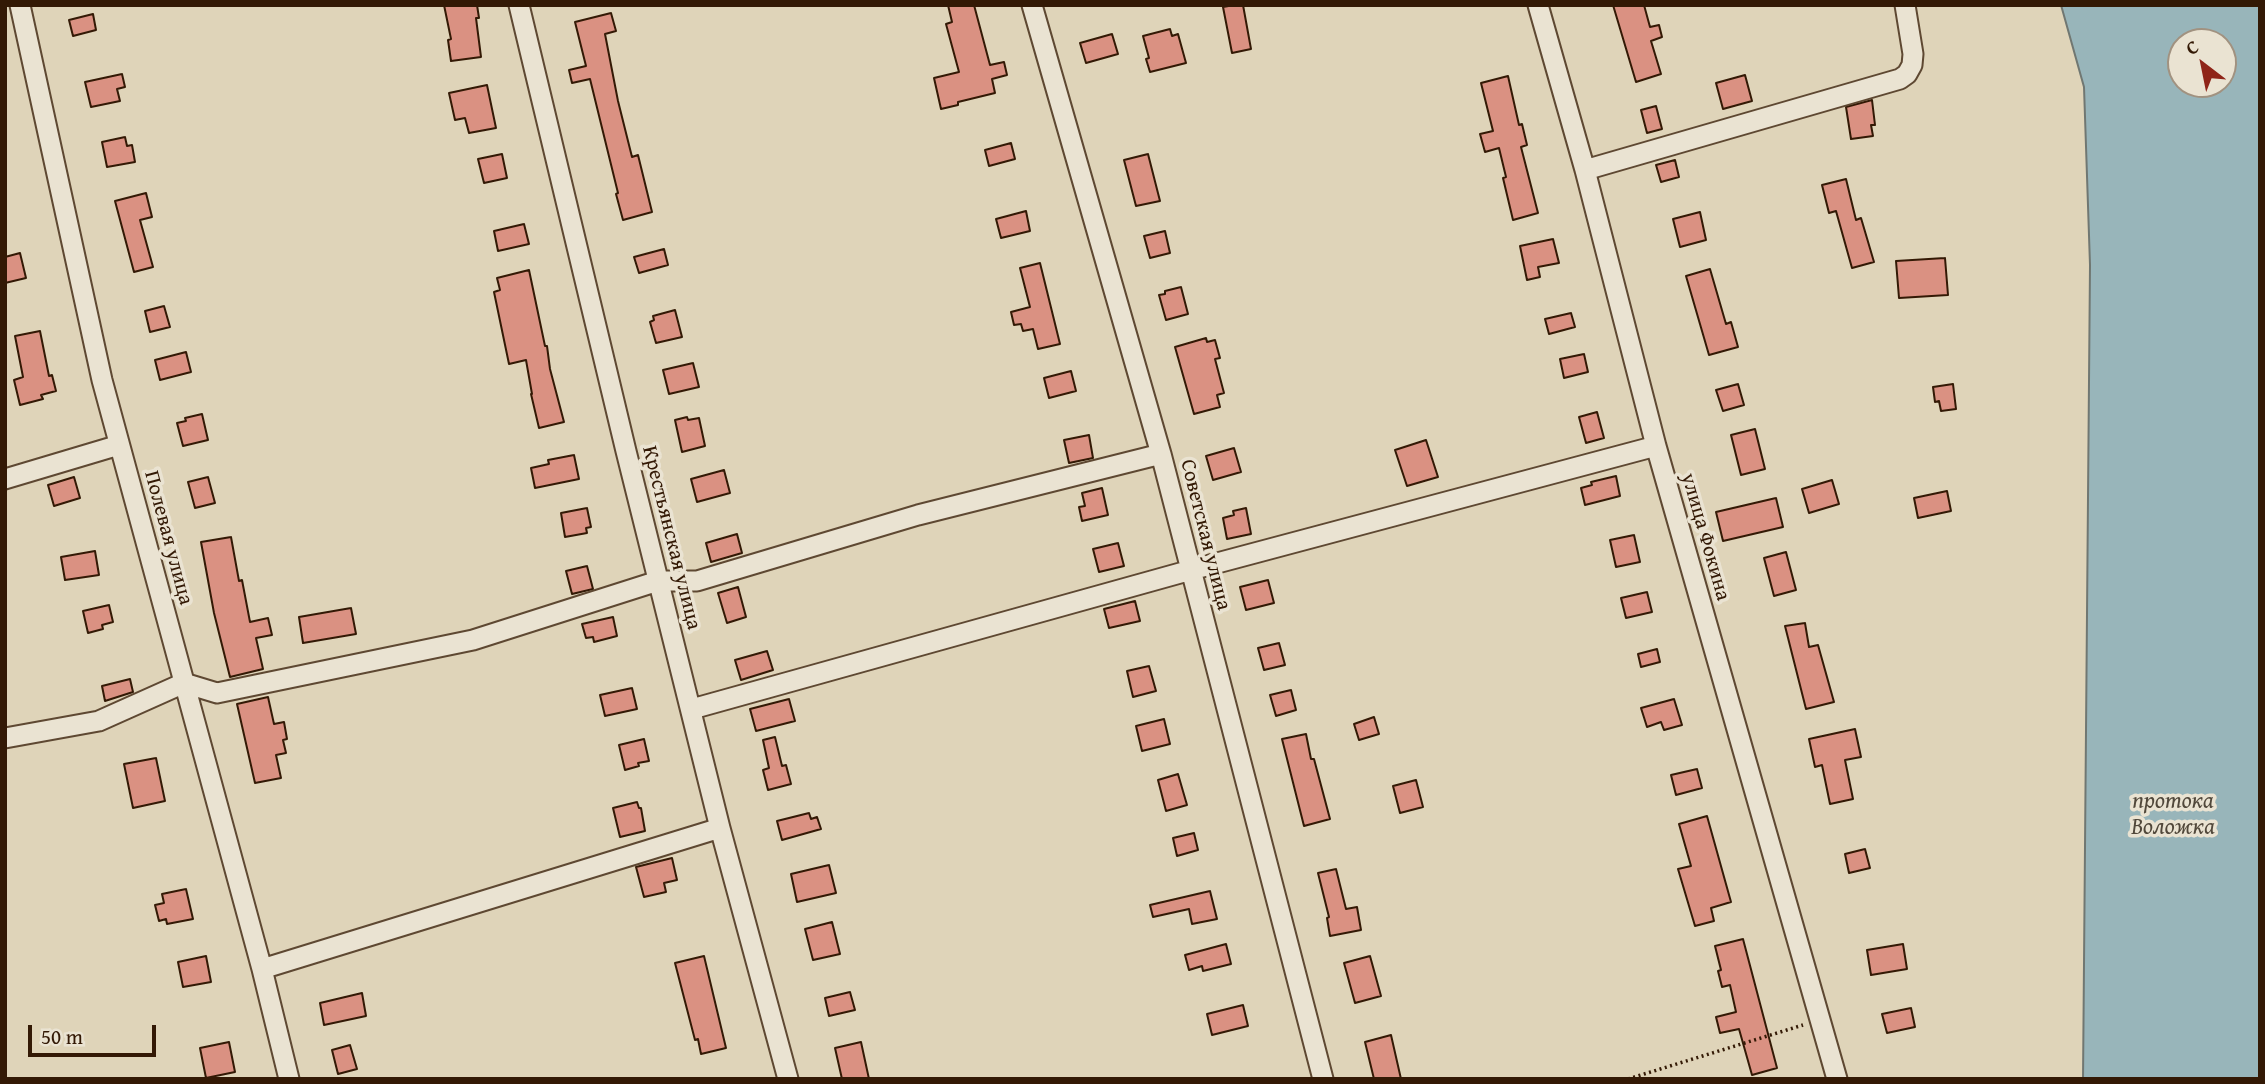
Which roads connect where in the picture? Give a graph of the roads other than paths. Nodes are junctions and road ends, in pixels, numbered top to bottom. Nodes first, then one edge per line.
1 (20, 5) edge
2 (519, 5) edge
3 (1032, 5) edge
4 (1538, 5) edge
5 (1905, 5) edge
6 (1585, 170) junction
7 (119, 445) junction
8 (1656, 446) junction
9 (1161, 454) junction
10 (5, 479) edge
11 (1191, 570) junction
12 (659, 581) junction
13 (184, 683) junction
14 (692, 709) junction
15 (5, 738) edge
16 (720, 828) junction
17 (262, 969) junction
18 (289, 1079) edge
19 (788, 1079) edge
20 (1323, 1079) edge
21 (1837, 1079) edge

1 - 7 street, Полевая улица
2 - 12 street, Крестьянская улица
3 - 9 street, Советская улица
4 - 6 street, улица Фокина
5 - 6 street
6 - 8 street, улица Фокина
7 - 10 street
7 - 13 street, Полевая улица
8 - 11 street
8 - 21 street, улица Фокина
9 - 11 street, Советская улица
9 - 12 street
11 - 14 street
11 - 20 street, Советская улица
12 - 13 street
12 - 14 street, Крестьянская улица
13 - 15 street
13 - 17 street, Полевая улица
14 - 16 street, Крестьянская улица
16 - 17 street
16 - 19 street, Крестьянская улица
17 - 18 street, Полевая улица

